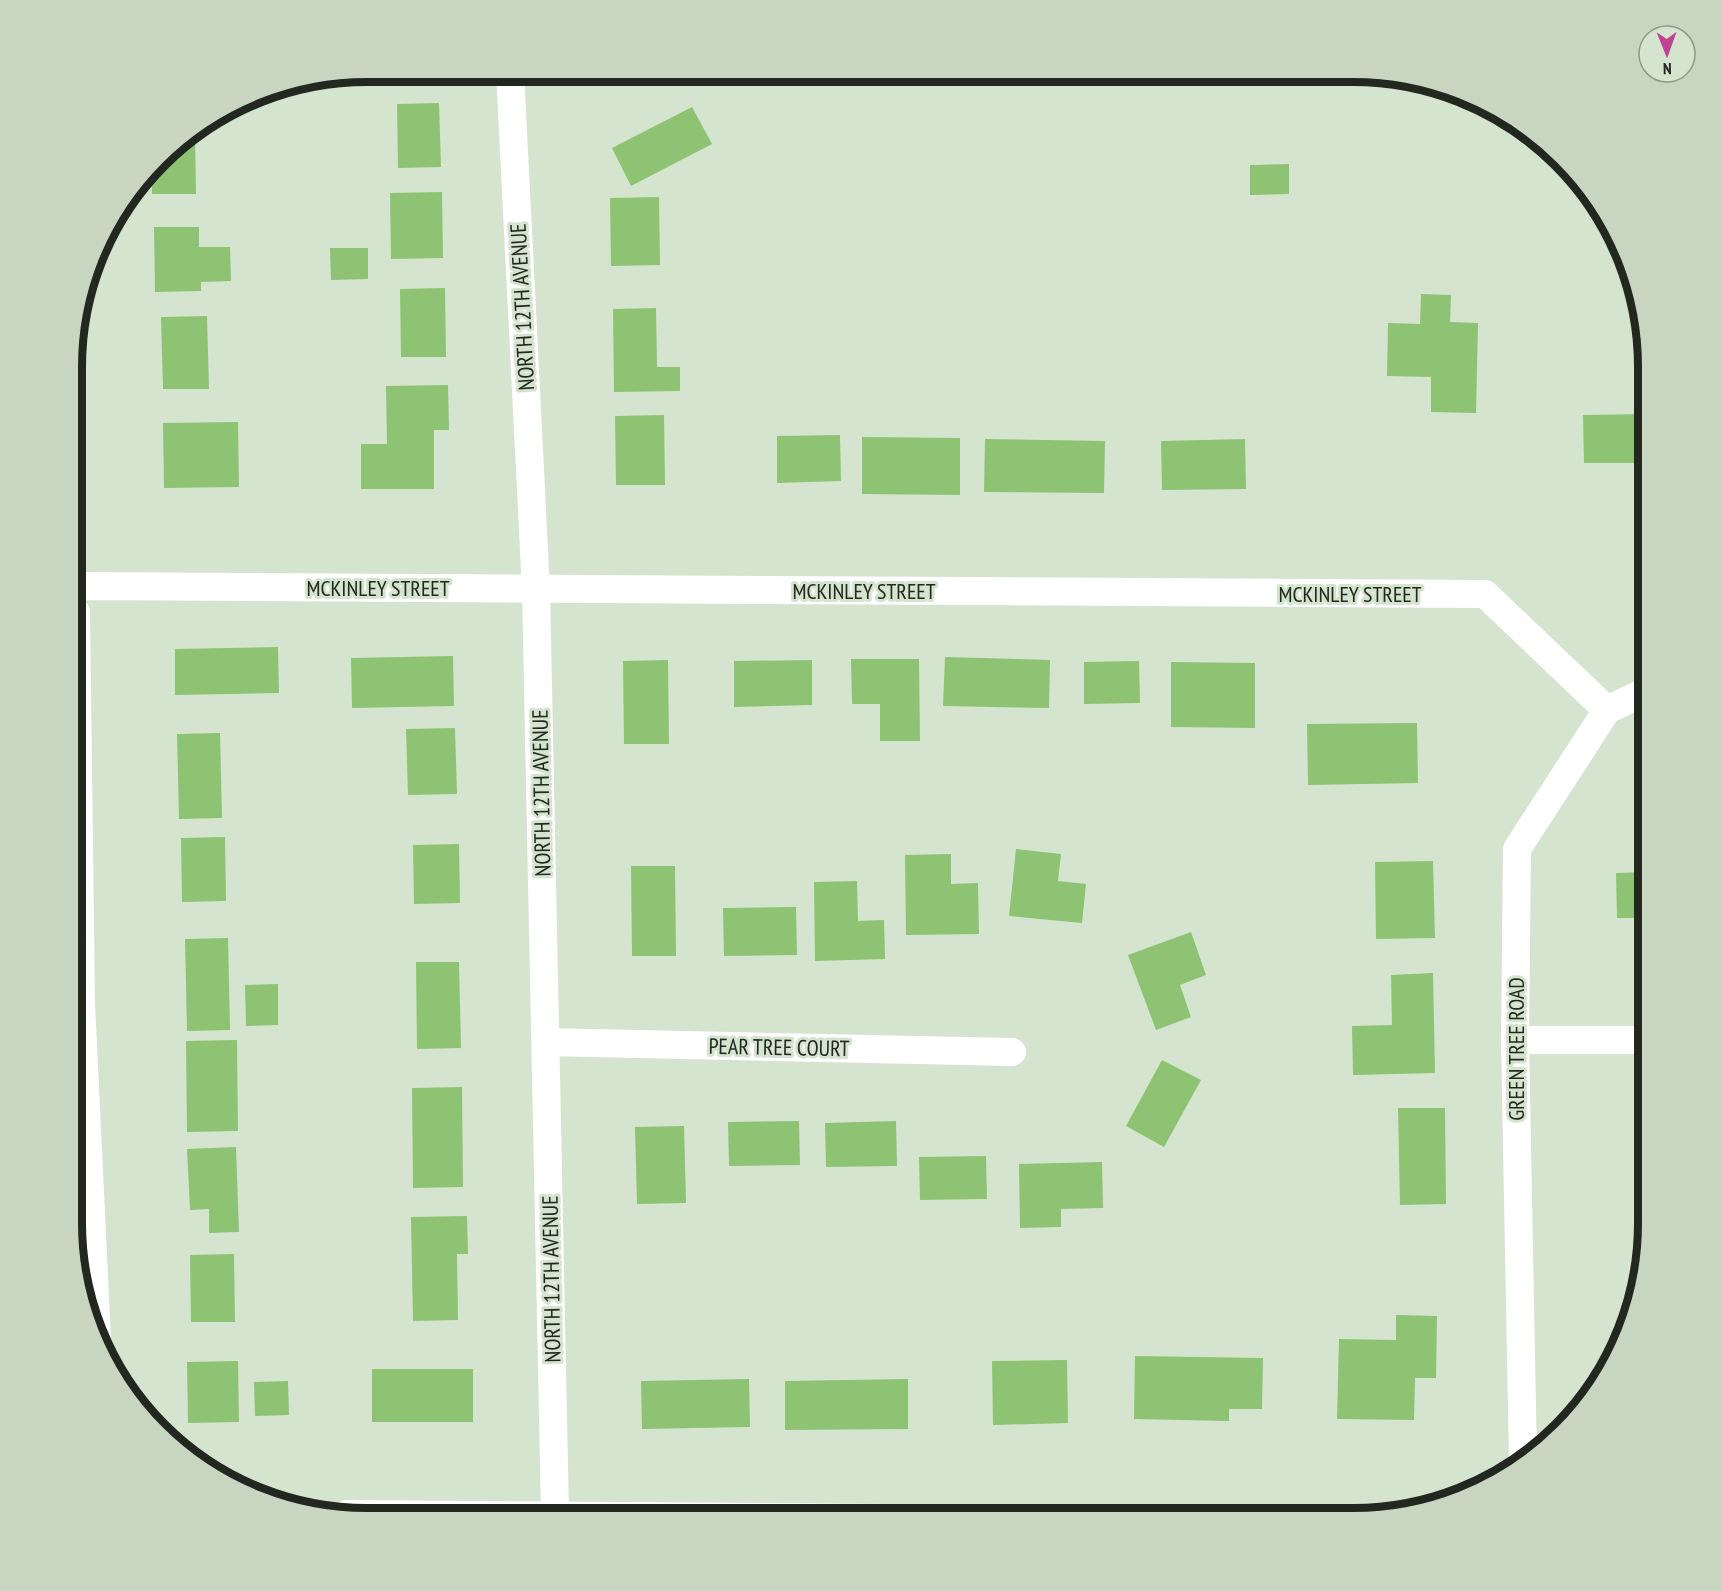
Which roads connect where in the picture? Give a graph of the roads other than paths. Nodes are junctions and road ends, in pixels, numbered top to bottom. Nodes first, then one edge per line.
1 (511, 82) edge
2 (82, 586) edge
3 (536, 589) junction
4 (1638, 695) edge
5 (1607, 710) junction
6 (1515, 1040) junction
7 (1638, 1040) edge
8 (546, 1042) junction
9 (1012, 1052) dead end
10 (82, 1088) edge
11 (95, 1306) edge
12 (1523, 1453) edge
13 (555, 1508) edge

1 - 3 street, NORTH 12TH AVENUE
2 - 3 street, MCKINLEY STREET
3 - 5 street, MCKINLEY STREET
3 - 8 street, NORTH 12TH AVENUE
4 - 5 street
5 - 6 street, GREEN TREE ROAD
6 - 7 street
6 - 12 street, GREEN TREE ROAD
8 - 9 street, PEAR TREE COURT
8 - 13 street, NORTH 12TH AVENUE
10 - 11 street

